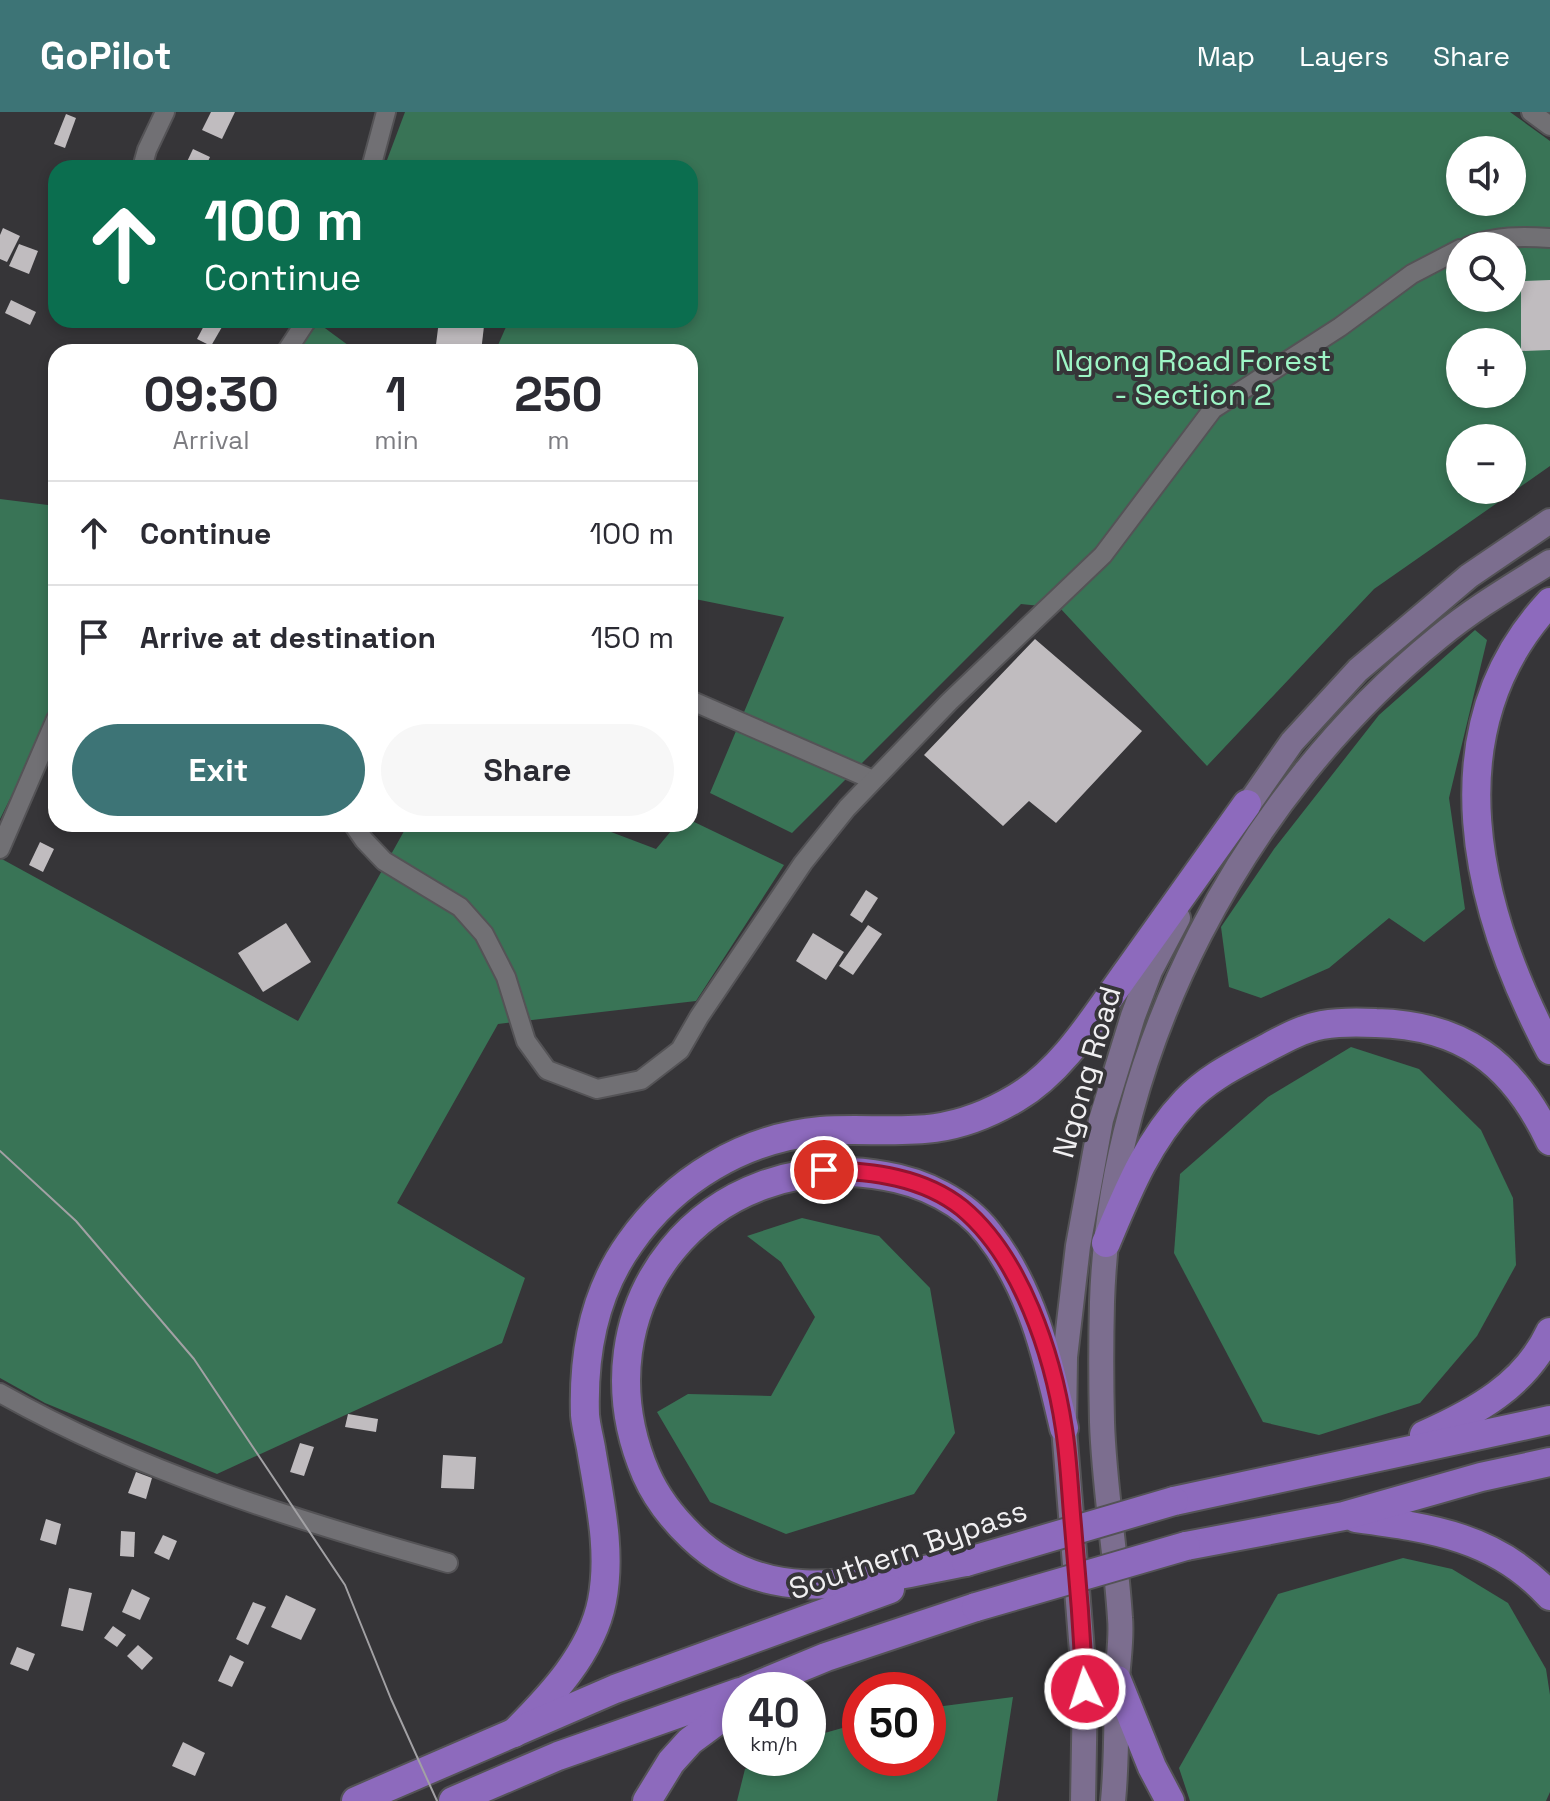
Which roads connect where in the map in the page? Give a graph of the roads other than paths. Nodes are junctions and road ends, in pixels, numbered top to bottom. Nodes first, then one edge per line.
1 (165, 112) edge
2 (386, 112) edge
3 (1531, 112) edge
4 (1550, 126) edge
5 (144, 160) edge
6 (373, 160) edge
7 (1526, 236) edge
8 (1550, 238) edge
9 (1446, 256) edge
10 (1550, 521) edge
11 (1550, 562) edge
12 (1550, 602) edge
13 (698, 703) edge
14 (48, 738) edge
15 (873, 780) junction
16 (1247, 804) junction
17 (358, 832) edge
18 (0, 849) edge
19 (1550, 1050) edge
20 (1550, 1141) edge
21 (1106, 1243) junction
22 (1550, 1332) edge
23 (0, 1393) edge
24 (1550, 1420) edge
25 (1064, 1428) junction
26 (1376, 1456) junction
27 (1550, 1462) edge
28 (1344, 1516) junction
29 (966, 1562) junction
30 (448, 1563) dead end
31 (1550, 1596) edge
32 (794, 1672) edge
33 (1117, 1680) junction
34 (722, 1698) edge
35 (722, 1717) edge
36 (514, 1733) junction
37 (356, 1801) edge
38 (453, 1801) edge
39 (647, 1801) edge
40 (1083, 1801) edge
41 (1113, 1801) edge
42 (1170, 1801) edge

1 - 5 street
2 - 6 street
3 - 4 street
7 - 8 street
9 - 15 street
10 - 16 main road, Ngong Road
11 - 21 main road, Ngong Road
12 - 19 highway
13 - 15 street
14 - 18 street
15 - 17 street
16 - 25 main road, Ngong Road
16 - 36 highway
20 - 21 highway
21 - 33 main road, Ngong Road
22 - 26 highway
23 - 30 street
24 - 26 highway, Southern Bypass
25 - 29 highway
25 - 40 main road, Ngong Road
26 - 29 highway, Southern Bypass, bridge
27 - 28 highway
28 - 31 highway
28 - 32 highway, bridge
29 - 36 highway, Southern Bypass
33 - 41 main road, Ngong Road
33 - 42 highway
34 - 38 highway
35 - 39 highway
36 - 37 highway, Southern Bypass

